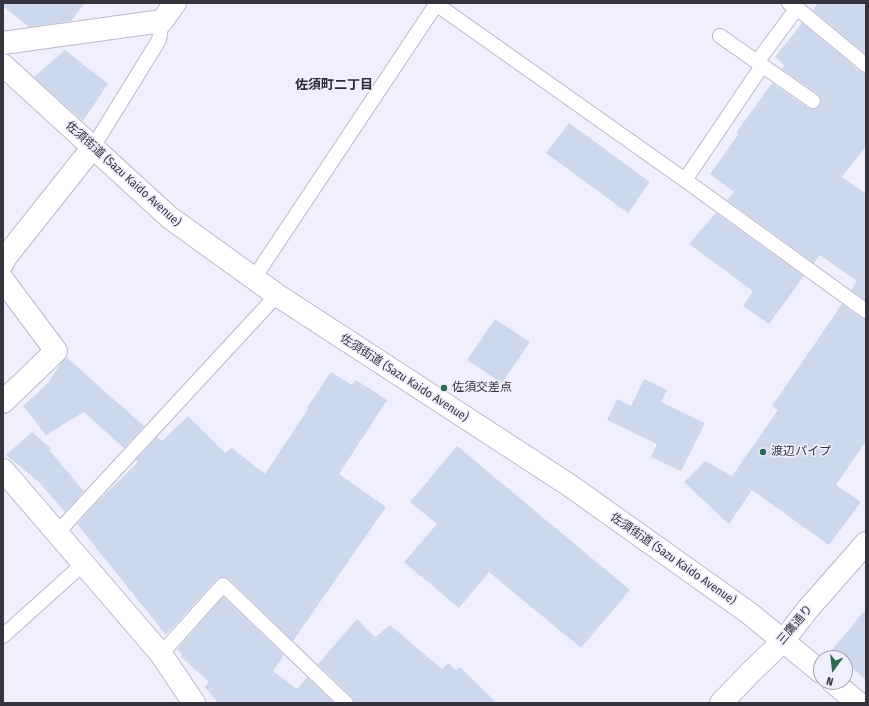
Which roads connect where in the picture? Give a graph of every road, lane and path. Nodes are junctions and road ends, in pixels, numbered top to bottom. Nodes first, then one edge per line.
1 (175, 3) edge
2 (437, 4) edge
3 (793, 5) edge
4 (162, 21) junction
5 (720, 36) dead end
6 (3, 43) edge
7 (760, 64) junction
8 (3, 65) edge
9 (866, 65) edge
10 (813, 101) dead end
11 (93, 147) junction
12 (685, 180) junction
13 (3, 263) edge
14 (254, 278) junction
15 (3, 280) edge
16 (277, 295) junction
17 (866, 311) edge
18 (3, 402) edge
19 (3, 470) edge
20 (57, 533) junction
21 (866, 543) edge
22 (83, 564) junction
23 (3, 636) edge
24 (784, 640) junction
25 (161, 654) junction
26 (813, 665) edge
27 (843, 690) edge
28 (194, 703) edge
29 (346, 703) edge
30 (721, 703) edge
31 (858, 703) edge

1 - 4 street
2 - 12 lane
2 - 14 lane
3 - 7 lane
3 - 9 lane
4 - 6 street
4 - 11 lane
5 - 7 lane
7 - 10 lane
7 - 12 lane
8 - 11 street, 佐須街道 (Sazu Kaido Avenue)
11 - 13 street
11 - 14 street, 佐須街道 (Sazu Kaido Avenue)
12 - 17 lane
14 - 16 street, 佐須街道 (Sazu Kaido Avenue)
15 - 18 street
16 - 20 lane
16 - 24 street, 佐須街道 (Sazu Kaido Avenue)
19 - 20 street
20 - 22 street
21 - 24 street, 三鷹通り
22 - 23 lane
22 - 25 street
24 - 26 street, 佐須街道 (Sazu Kaido Avenue)
24 - 30 street, 三鷹通り
25 - 28 street
25 - 29 lane
27 - 31 street

